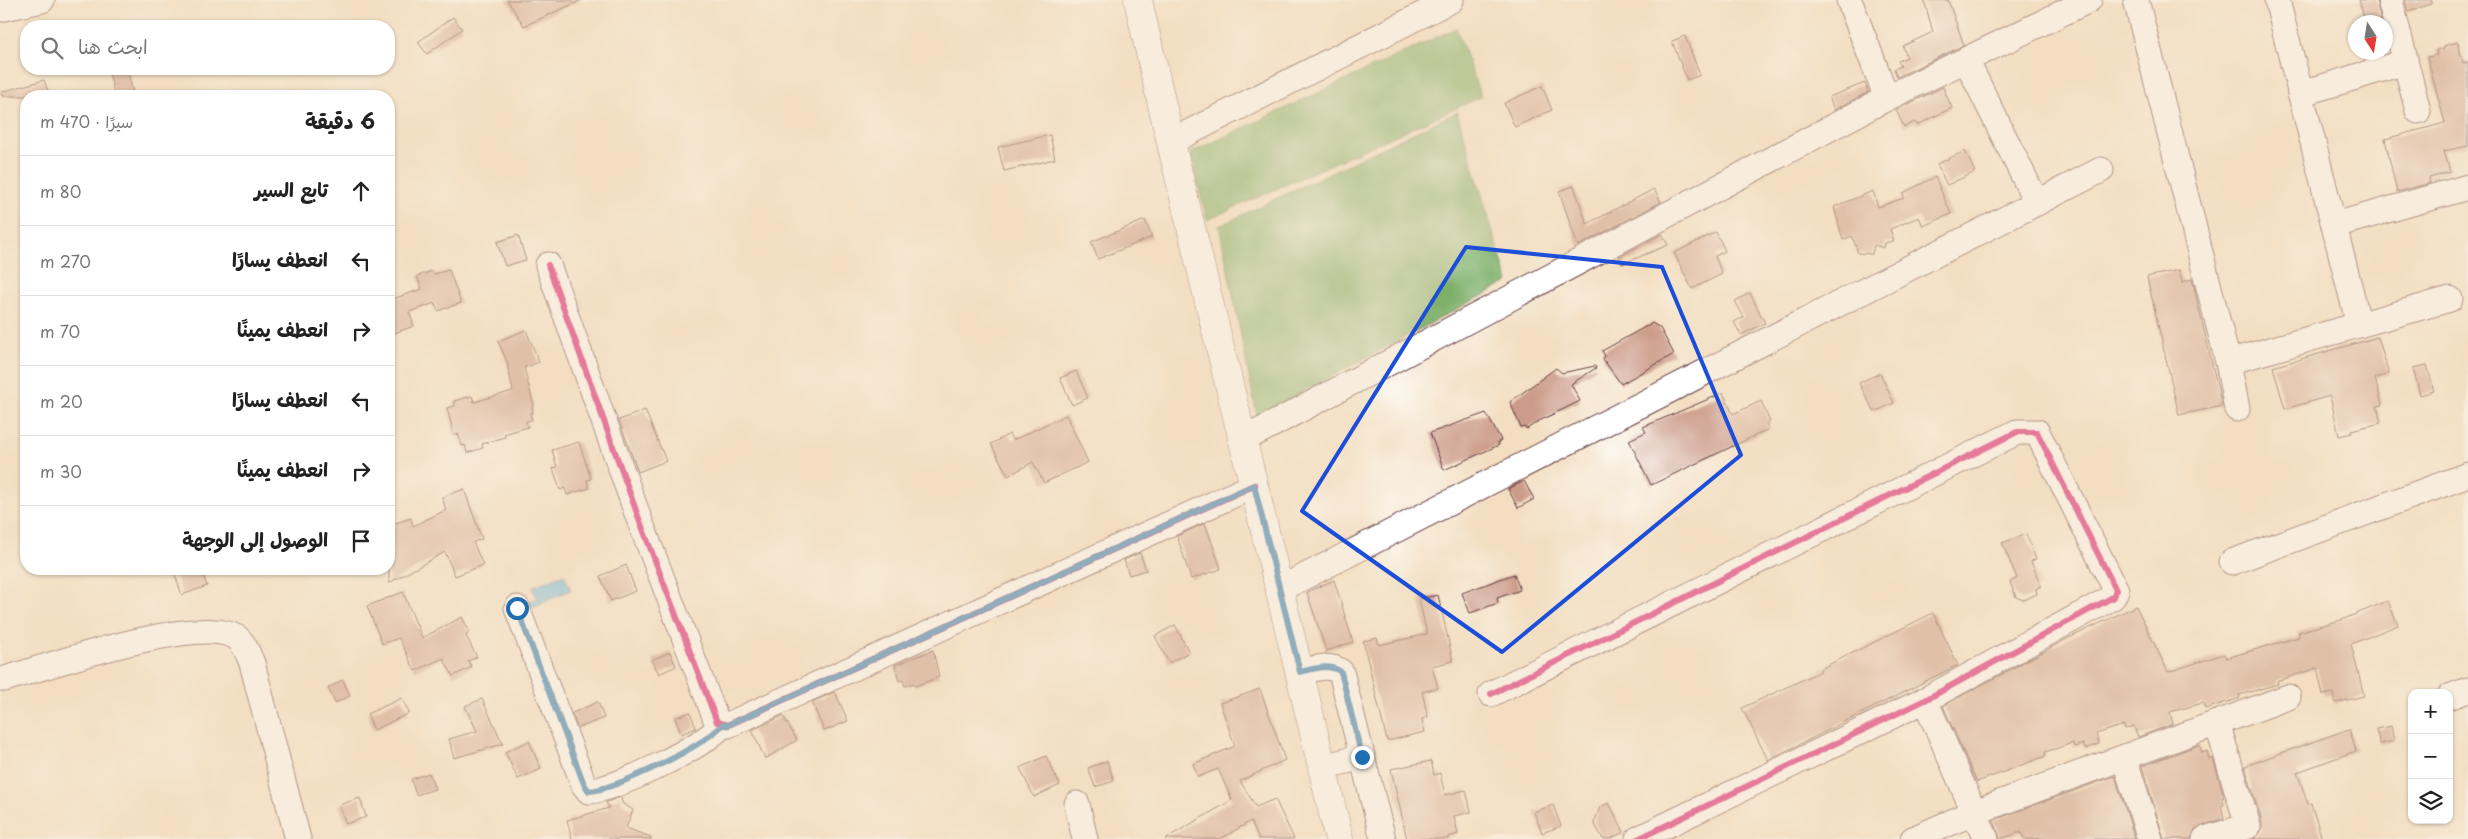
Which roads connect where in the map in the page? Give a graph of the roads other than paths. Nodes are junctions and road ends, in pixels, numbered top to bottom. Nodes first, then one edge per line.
1 (42, 0) edge
2 (1138, 0) edge
3 (1451, 0) edge
4 (1849, 0) edge
5 (2089, 0) edge
6 (2136, 0) edge
7 (2277, 0) edge
8 (2390, 0) edge
9 (0, 9) edge
10 (2405, 62) junction
11 (1972, 72) dead end
12 (2300, 94) junction
13 (1887, 98) junction
14 (2418, 111) dead end
15 (1170, 142) junction
16 (2101, 170) dead end
17 (2468, 187) edge
18 (2036, 203) junction
19 (2334, 225) junction
20 (548, 265) dead end
21 (2450, 299) dead end
22 (2359, 325) junction
23 (2228, 362) junction
24 (2237, 409) dead end
25 (1243, 440) junction
26 (2468, 476) edge
27 (1254, 485) junction
28 (2232, 562) dead end
29 (1280, 589) junction
30 (517, 608) dead end
31 (1300, 672) junction
32 (5, 679) dead end
33 (2468, 690) edge
34 (1491, 694) dead end
35 (2453, 696) edge
36 (2288, 697) dead end
37 (1925, 700) junction
38 (2217, 723) junction
39 (722, 725) junction
40 (1362, 757) junction
41 (2124, 758) junction
42 (1322, 767) junction
43 (1077, 804) dead end
44 (1975, 812) junction
45 (2250, 832) edge
46 (298, 839) edge
47 (1085, 839) edge
48 (1339, 839) edge
49 (1383, 839) edge
50 (1638, 839) edge
51 (1913, 839) edge
52 (1986, 839) edge
53 (2150, 839) edge
54 (2205, 839) edge

1 - 9 street
2 - 15 main road
3 - 15 street
4 - 13 street
5 - 13 street
6 - 23 street
7 - 12 street
8 - 10 street
10 - 12 street
10 - 14 street
11 - 18 street
12 - 19 street
13 - 25 street
15 - 25 main road
16 - 18 street
17 - 19 street
18 - 29 street
19 - 22 street
20 - 39 street
21 - 22 street
22 - 23 street
23 - 24 street
25 - 27 main road
26 - 28 street
27 - 29 main road
27 - 39 street
29 - 31 main road
30 - 39 street
31 - 40 street
31 - 42 main road
32 - 46 street
33 - 35 street
34 - 37 street
36 - 38 street
37 - 44 street
37 - 50 street
38 - 41 street
38 - 45 street
40 - 42 street
40 - 49 street
41 - 44 street
41 - 53 street
42 - 48 main road
43 - 47 street
44 - 51 street
44 - 52 street
45 - 54 street

